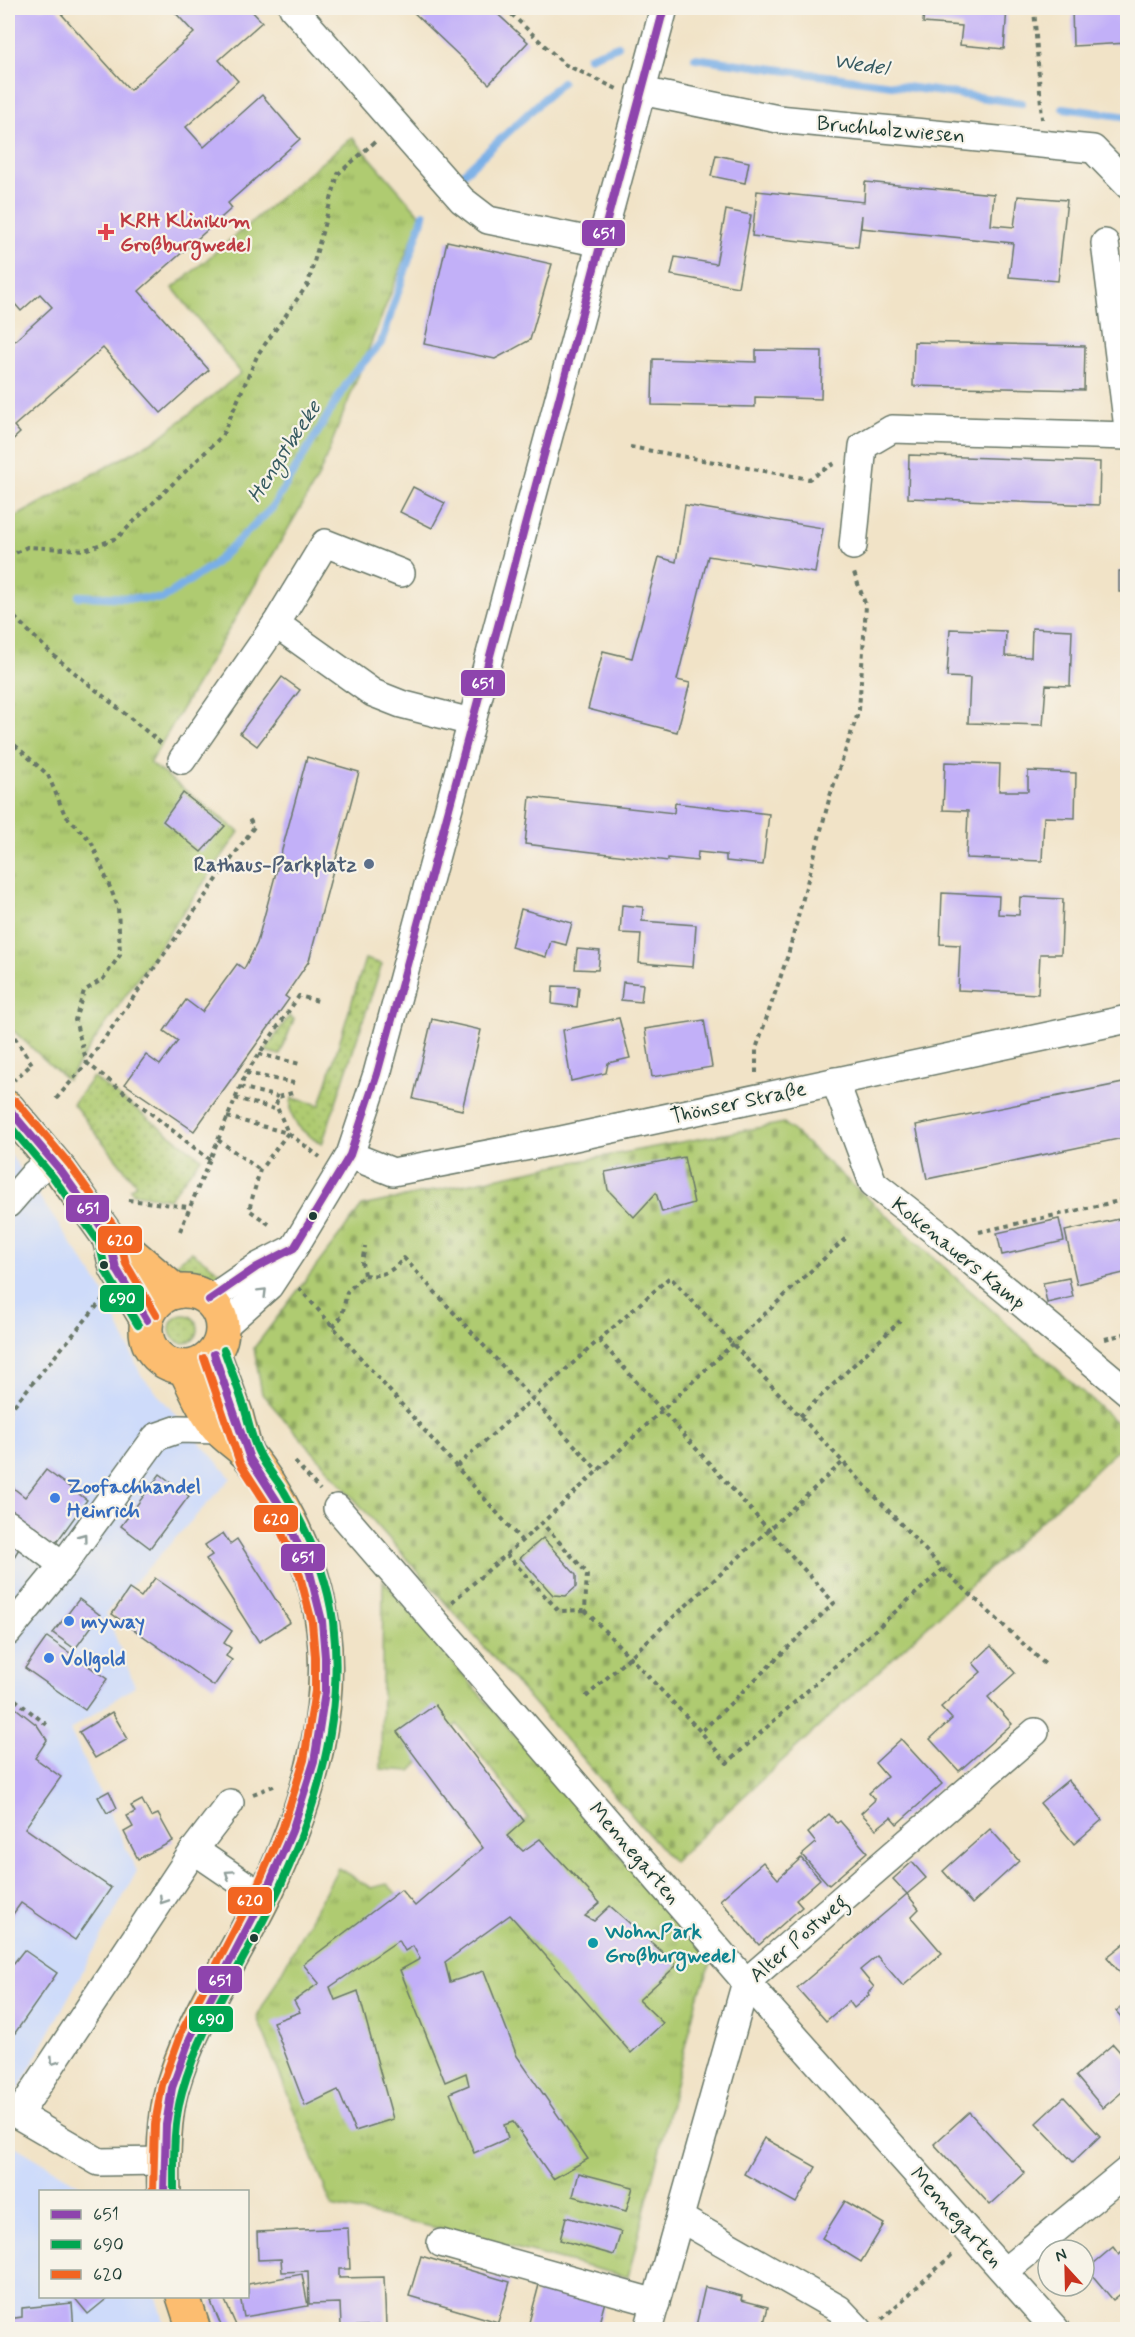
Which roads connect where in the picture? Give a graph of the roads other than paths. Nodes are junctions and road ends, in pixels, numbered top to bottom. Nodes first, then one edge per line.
1 (293, 8) edge
2 (664, 8) edge
3 (629, 91) junction
4 (1128, 185) edge
5 (601, 243) junction
6 (1105, 243) dead end
7 (1128, 428) edge
8 (1128, 436) edge
9 (853, 546) road end
10 (400, 573) dead end
11 (276, 624) junction
12 (471, 722) junction
13 (182, 760) road end
14 (1128, 1019) edge
15 (836, 1081) junction
16 (8, 1108) edge
17 (350, 1155) junction
18 (51, 1160) junction
19 (8, 1204) edge
20 (109, 1238) junction
21 (176, 1292) junction
22 (147, 1320) junction
23 (215, 1327) junction
24 (184, 1367) junction
25 (1128, 1392) edge
26 (220, 1430) junction
27 (247, 1454) junction
28 (337, 1508) road end
29 (8, 1524) edge
30 (63, 1565) junction
31 (8, 1632) edge
32 (1035, 1732) dead end
33 (230, 1803) road end
34 (194, 1850) junction
35 (263, 1897) junction
36 (746, 1982) junction
37 (1128, 2170) edge
38 (164, 2176) edge
39 (680, 2218) junction
40 (441, 2243) dead end
41 (1005, 2271) junction
42 (184, 2298) edge
43 (656, 2303) junction
44 (866, 2328) edge
45 (194, 2329) edge
46 (648, 2330) edge
47 (1056, 2330) edge

1 - 5 street
2 - 3 street
3 - 4 street, Bruchholzwiesen
3 - 5 street
5 - 12 street
6 - 7 street
8 - 9 street
10 - 11 street
11 - 12 street
11 - 13 street
12 - 17 street
14 - 15 street, Thönser Straße
15 - 17 street, Thönser Straße
15 - 25 street, Kokenauers Kamp
16 - 18 main road
17 - 23 street
18 - 19 street
18 - 20 main road
20 - 21 main road
20 - 22 main road
21 - 22 main road
21 - 23 main road
22 - 24 main road
23 - 24 main road
23 - 27 main road
24 - 26 main road
26 - 27 main road
30 -> 26 street
27 - 35 main road
28 - 36 street, Mennegarten
29 - 30 street
30 - 31 street
32 - 36 street, Alter Postweg
33 - 34 street
35 -> 34 street
34 -> 38 street
35 - 38 main road
36 - 39 street, Alter Postweg
36 - 41 street, Mennegarten
37 - 41 street
39 - 43 street, Alter Postweg
39 - 44 street
40 - 43 street
41 - 47 street, Mennegarten
42 - 45 main road
43 - 46 street, Alter Postweg

